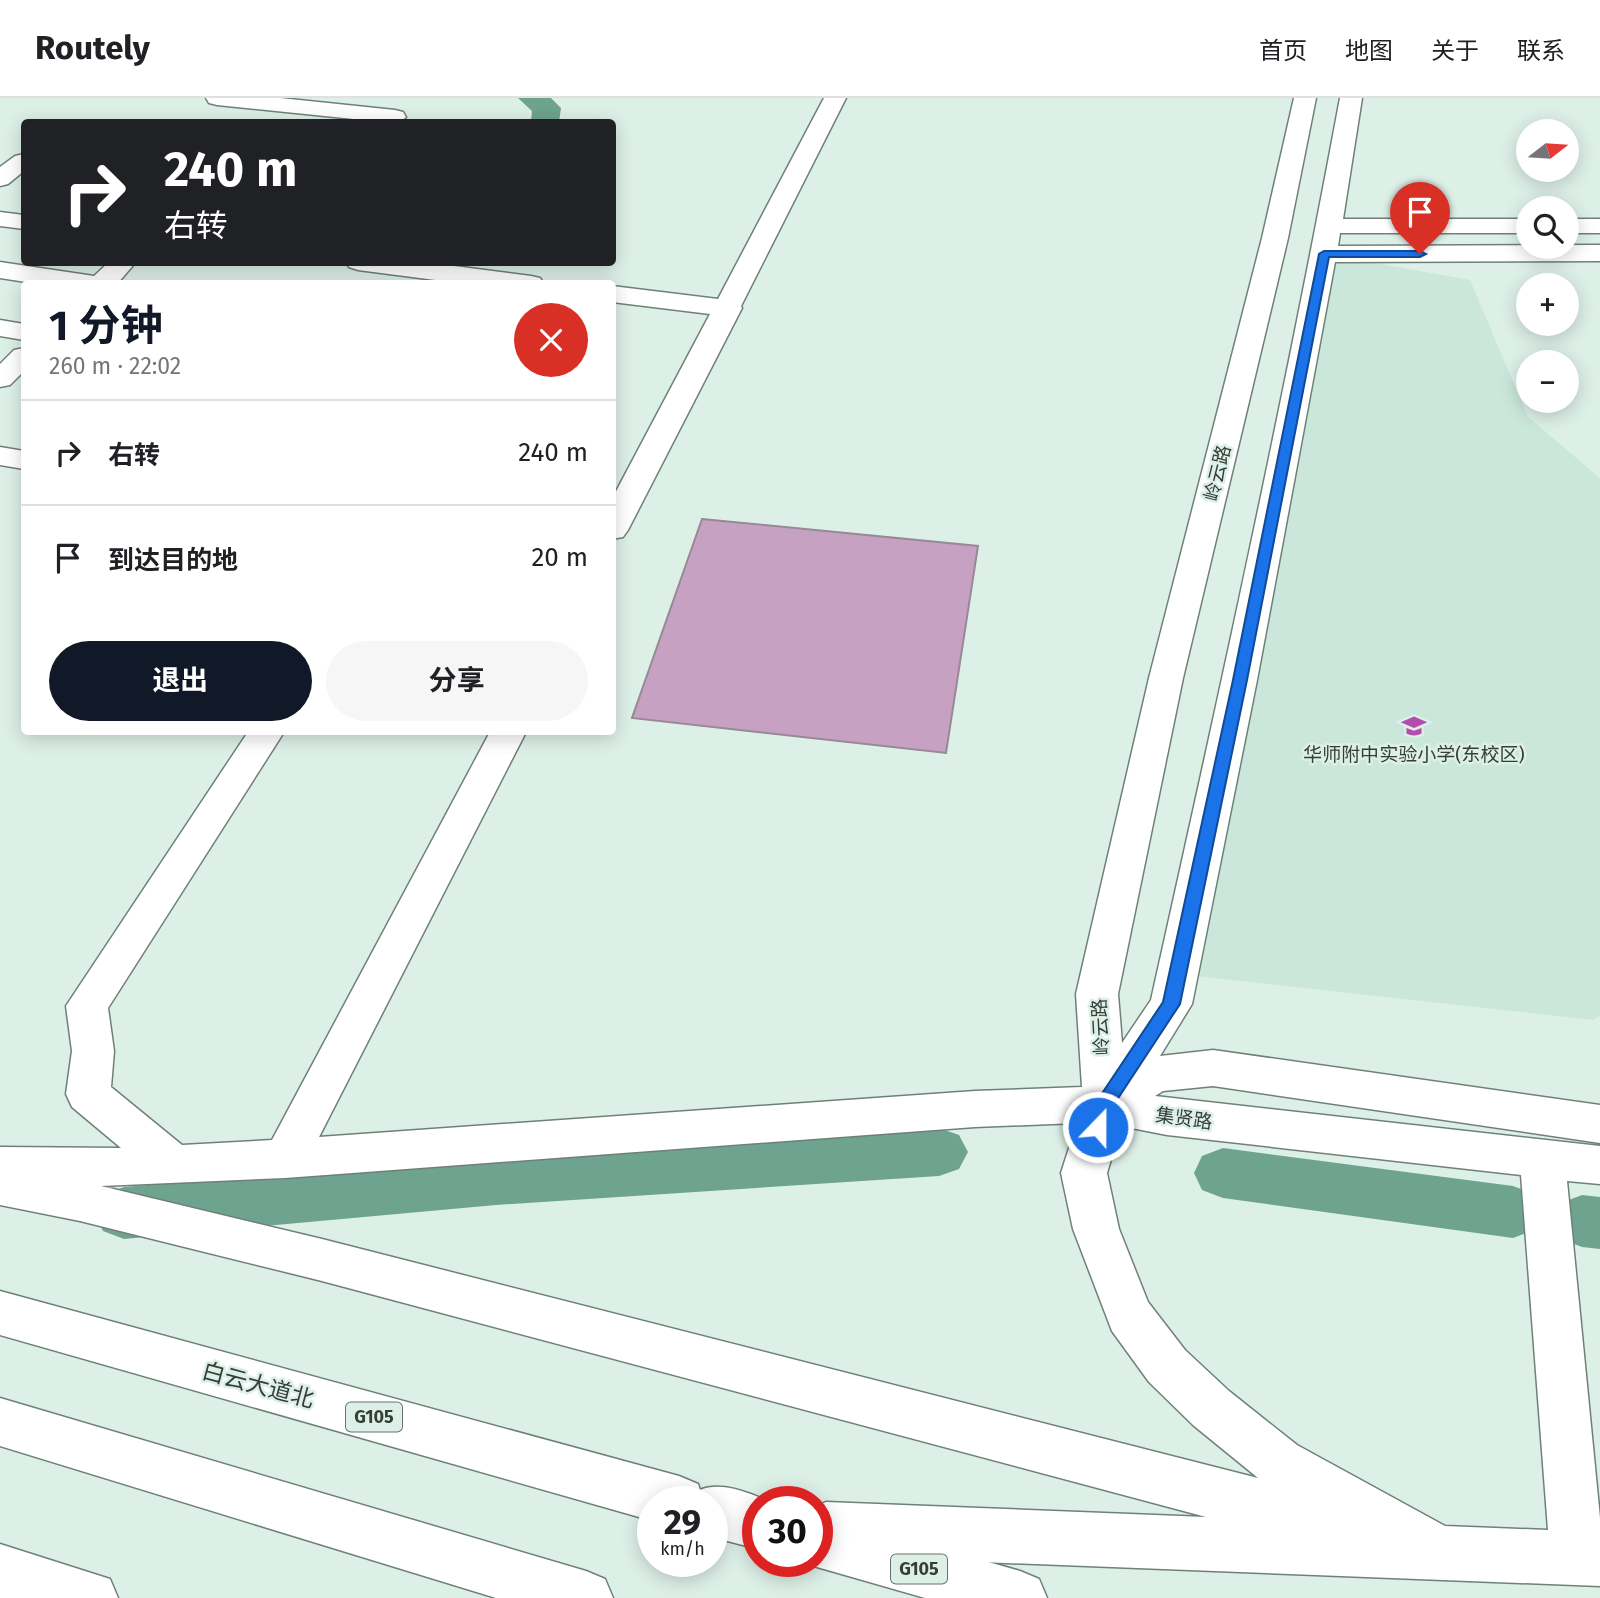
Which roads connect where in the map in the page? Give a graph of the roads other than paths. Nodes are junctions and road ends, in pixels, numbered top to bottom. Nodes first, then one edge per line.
1 (217, 98) edge
2 (835, 98) edge
3 (1305, 98) edge
4 (1351, 98) edge
5 (395, 117) dead end
6 (21, 163) edge
7 (0, 179) edge
8 (0, 219) edge
9 (21, 222) edge
10 (1579, 226) edge
11 (1600, 226) edge
12 (1516, 227) edge
13 (1326, 240) junction
14 (1600, 253) edge
15 (120, 266) edge
16 (389, 266) edge
17 (0, 270) edge
18 (69, 280) edge
19 (105, 280) edge
20 (500, 280) edge
21 (616, 294) edge
22 (729, 308) junction
23 (0, 328) edge
24 (21, 332) edge
25 (21, 359) edge
26 (0, 379) edge
27 (0, 389) edge
28 (21, 392) edge
29 (0, 456) edge
30 (21, 460) edge
31 (616, 522) edge
32 (264, 735) edge
33 (506, 735) edge
34 (1105, 1104) junction
35 (1600, 1124) edge
36 (1542, 1157) junction
37 (285, 1158) junction
38 (172, 1163) junction
39 (1600, 1165) edge
40 (0, 1166) edge
41 (0, 1185) edge
42 (0, 1313) edge
43 (10, 1425) edge
44 (637, 1490) edge
45 (833, 1529) edge
46 (833, 1545) edge
47 (1439, 1552) junction
48 (1589, 1559) edge
49 (0, 1571) edge
50 (91, 1598) edge
51 (586, 1598) edge
52 (1020, 1598) edge

1 - 5 main road
2 - 22 main road
3 - 34 main road, 岭云路
4 - 13 main road, 岭云路
6 - 7 main road
8 - 9 main road
10 - 11 main road
12 - 13 main road
13 - 14 main road
13 - 34 main road, 岭云路
15 - 19 main road
16 - 20 main road
17 - 18 main road
21 - 22 main road
22 - 31 main road
23 - 24 main road
25 - 26 main road
27 - 28 main road
29 - 30 main road
32 - 38 main road
33 - 37 main road
34 - 35 main road, 集贤路
34 - 36 main road, 集贤路
34 - 37 main road
34 - 47 main road
36 - 39 main road, 集贤路
36 - 48 main road
37 - 38 main road
38 - 40 main road
41 - 47 main road
42 - 44 main road, 白云大道北 / G105
43 - 51 main road
45 - 47 main road
46 - 52 main road, G105
47 - 48 main road
49 - 50 main road

